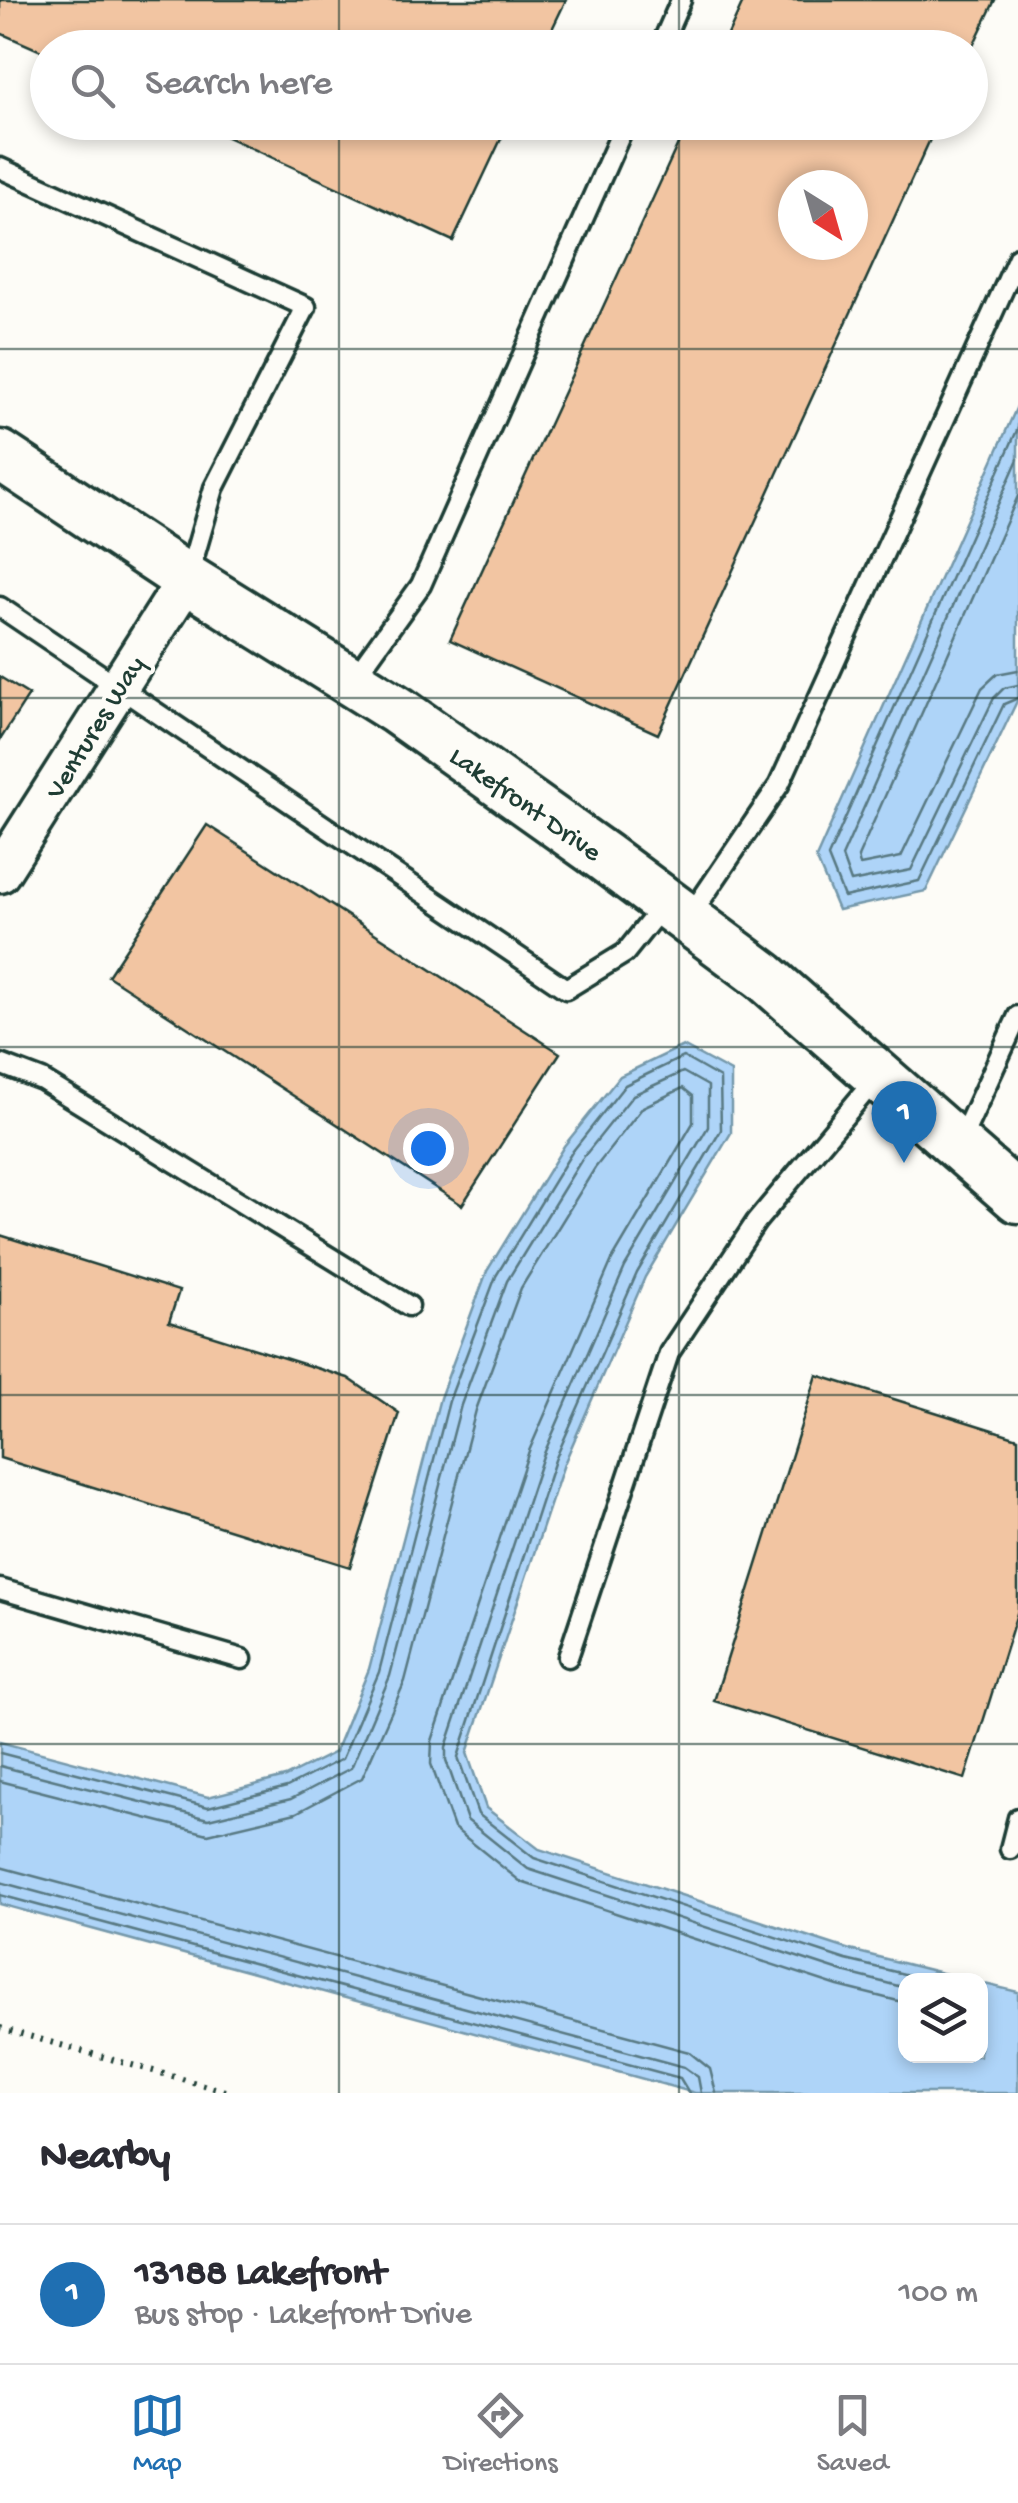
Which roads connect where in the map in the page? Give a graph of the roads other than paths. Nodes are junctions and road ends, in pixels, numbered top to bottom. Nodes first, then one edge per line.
1 (681, 0) edge
2 (668, 30) edge
3 (618, 140) edge
4 (0, 168) edge
5 (1018, 258) edge
6 (0, 455) edge
7 (187, 580) junction
8 (0, 608) edge
9 (352, 682) junction
10 (120, 685) junction
11 (0, 873) edge
12 (677, 911) junction
13 (1018, 1016) edge
14 (0, 1064) edge
15 (878, 1076) junction
16 (958, 1146) junction
17 (1018, 1198) edge
18 (409, 1306) dead end
19 (0, 1589) edge
20 (568, 1657) dead end
21 (242, 1659) dead end
22 (1018, 1818) edge
23 (1010, 1849) dead end

1 - 2 lane
3 - 9 lane
4 - 7 lane
5 - 12 lane
6 - 7 street, Lakefront Drive
7 - 9 street, Lakefront Drive
7 - 10 street, Ventures Way
8 - 10 lane
9 - 12 street, Lakefront Drive
10 - 11 street, Ventures Way
10 - 12 lane
12 - 15 street, Lakefront Drive
13 - 16 lane
14 - 18 lane
15 - 16 street, Lakefront Drive
15 - 20 lane
16 - 17 street, Lakefront Drive
19 - 21 lane
22 - 23 lane

